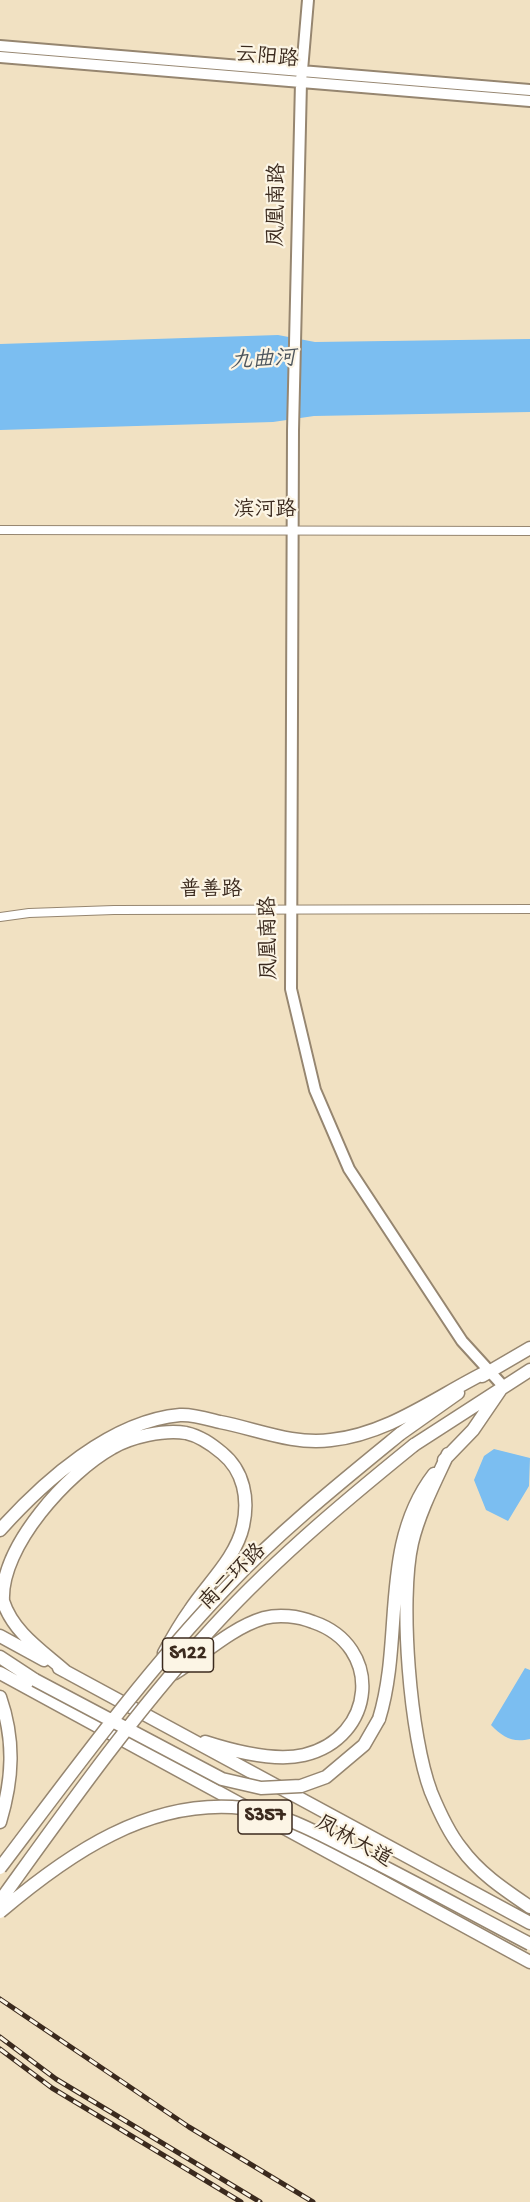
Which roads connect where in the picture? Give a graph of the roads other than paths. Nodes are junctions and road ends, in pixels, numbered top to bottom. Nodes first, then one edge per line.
1 (308, 0) edge
2 (0, 46) edge
3 (0, 57) edge
4 (301, 76) junction
5 (530, 90) edge
6 (530, 101) edge
7 (0, 530) edge
8 (292, 531) junction
9 (530, 531) edge
10 (530, 909) edge
11 (289, 910) junction
12 (0, 917) edge
13 (530, 1348) edge
14 (530, 1370) edge
15 (488, 1371) junction
16 (503, 1386) junction
17 (448, 1454) junction
18 (21, 1529) junction
19 (0, 1530) edge
20 (0, 1551) edge
21 (0, 1636) edge
22 (0, 1657) edge
23 (65, 1671) junction
24 (152, 1672) junction
25 (0, 1673) edge
26 (171, 1675) junction
27 (0, 1697) edge
28 (176, 1733) junction
29 (0, 1822) edge
30 (0, 1868) edge
31 (0, 1901) edge
32 (530, 1907) edge
33 (0, 1912) edge
34 (530, 1923) edge
35 (530, 1944) edge
36 (530, 1962) edge

1 - 4 street, 凤凰南路
2 - 4 street, 云阳路
3 - 4 street, 云阳路
4 - 5 street, 云阳路
4 - 6 street, 云阳路
4 - 8 street, 凤凰南路
7 - 8 street, 滨河路
8 - 9 street, 滨河路
8 - 11 street, 凤凰南路
10 - 11 street, 普善路
11 - 12 street, 普善路
11 - 15 street, 凤凰南路
13 - 15 main road, 南二环路 / S122
14 - 16 main road, 南二环路 / S122
15 - 16 street, 凤凰南路
15 - 19 main road
15 - 24 main road, 南二环路 / S122, bridge
16 - 17 main road
16 - 26 main road, 南二环路 / S122, bridge
17 - 22 main road, bridge
17 - 32 main road
18 - 20 main road
18 - 23 main road
18 - 24 main road, bridge
21 - 23 main road, 凤林大道 / S357
23 - 28 main road, 凤林大道 / S357
24 - 30 main road, 南二环路 / S122, bridge
25 - 36 main road, 凤林大道 / S357
26 - 28 main road, bridge
26 - 31 main road, 南二环路 / S122, bridge
27 - 29 main road
28 - 34 main road, 凤林大道 / S357
33 - 35 main road, bridge

